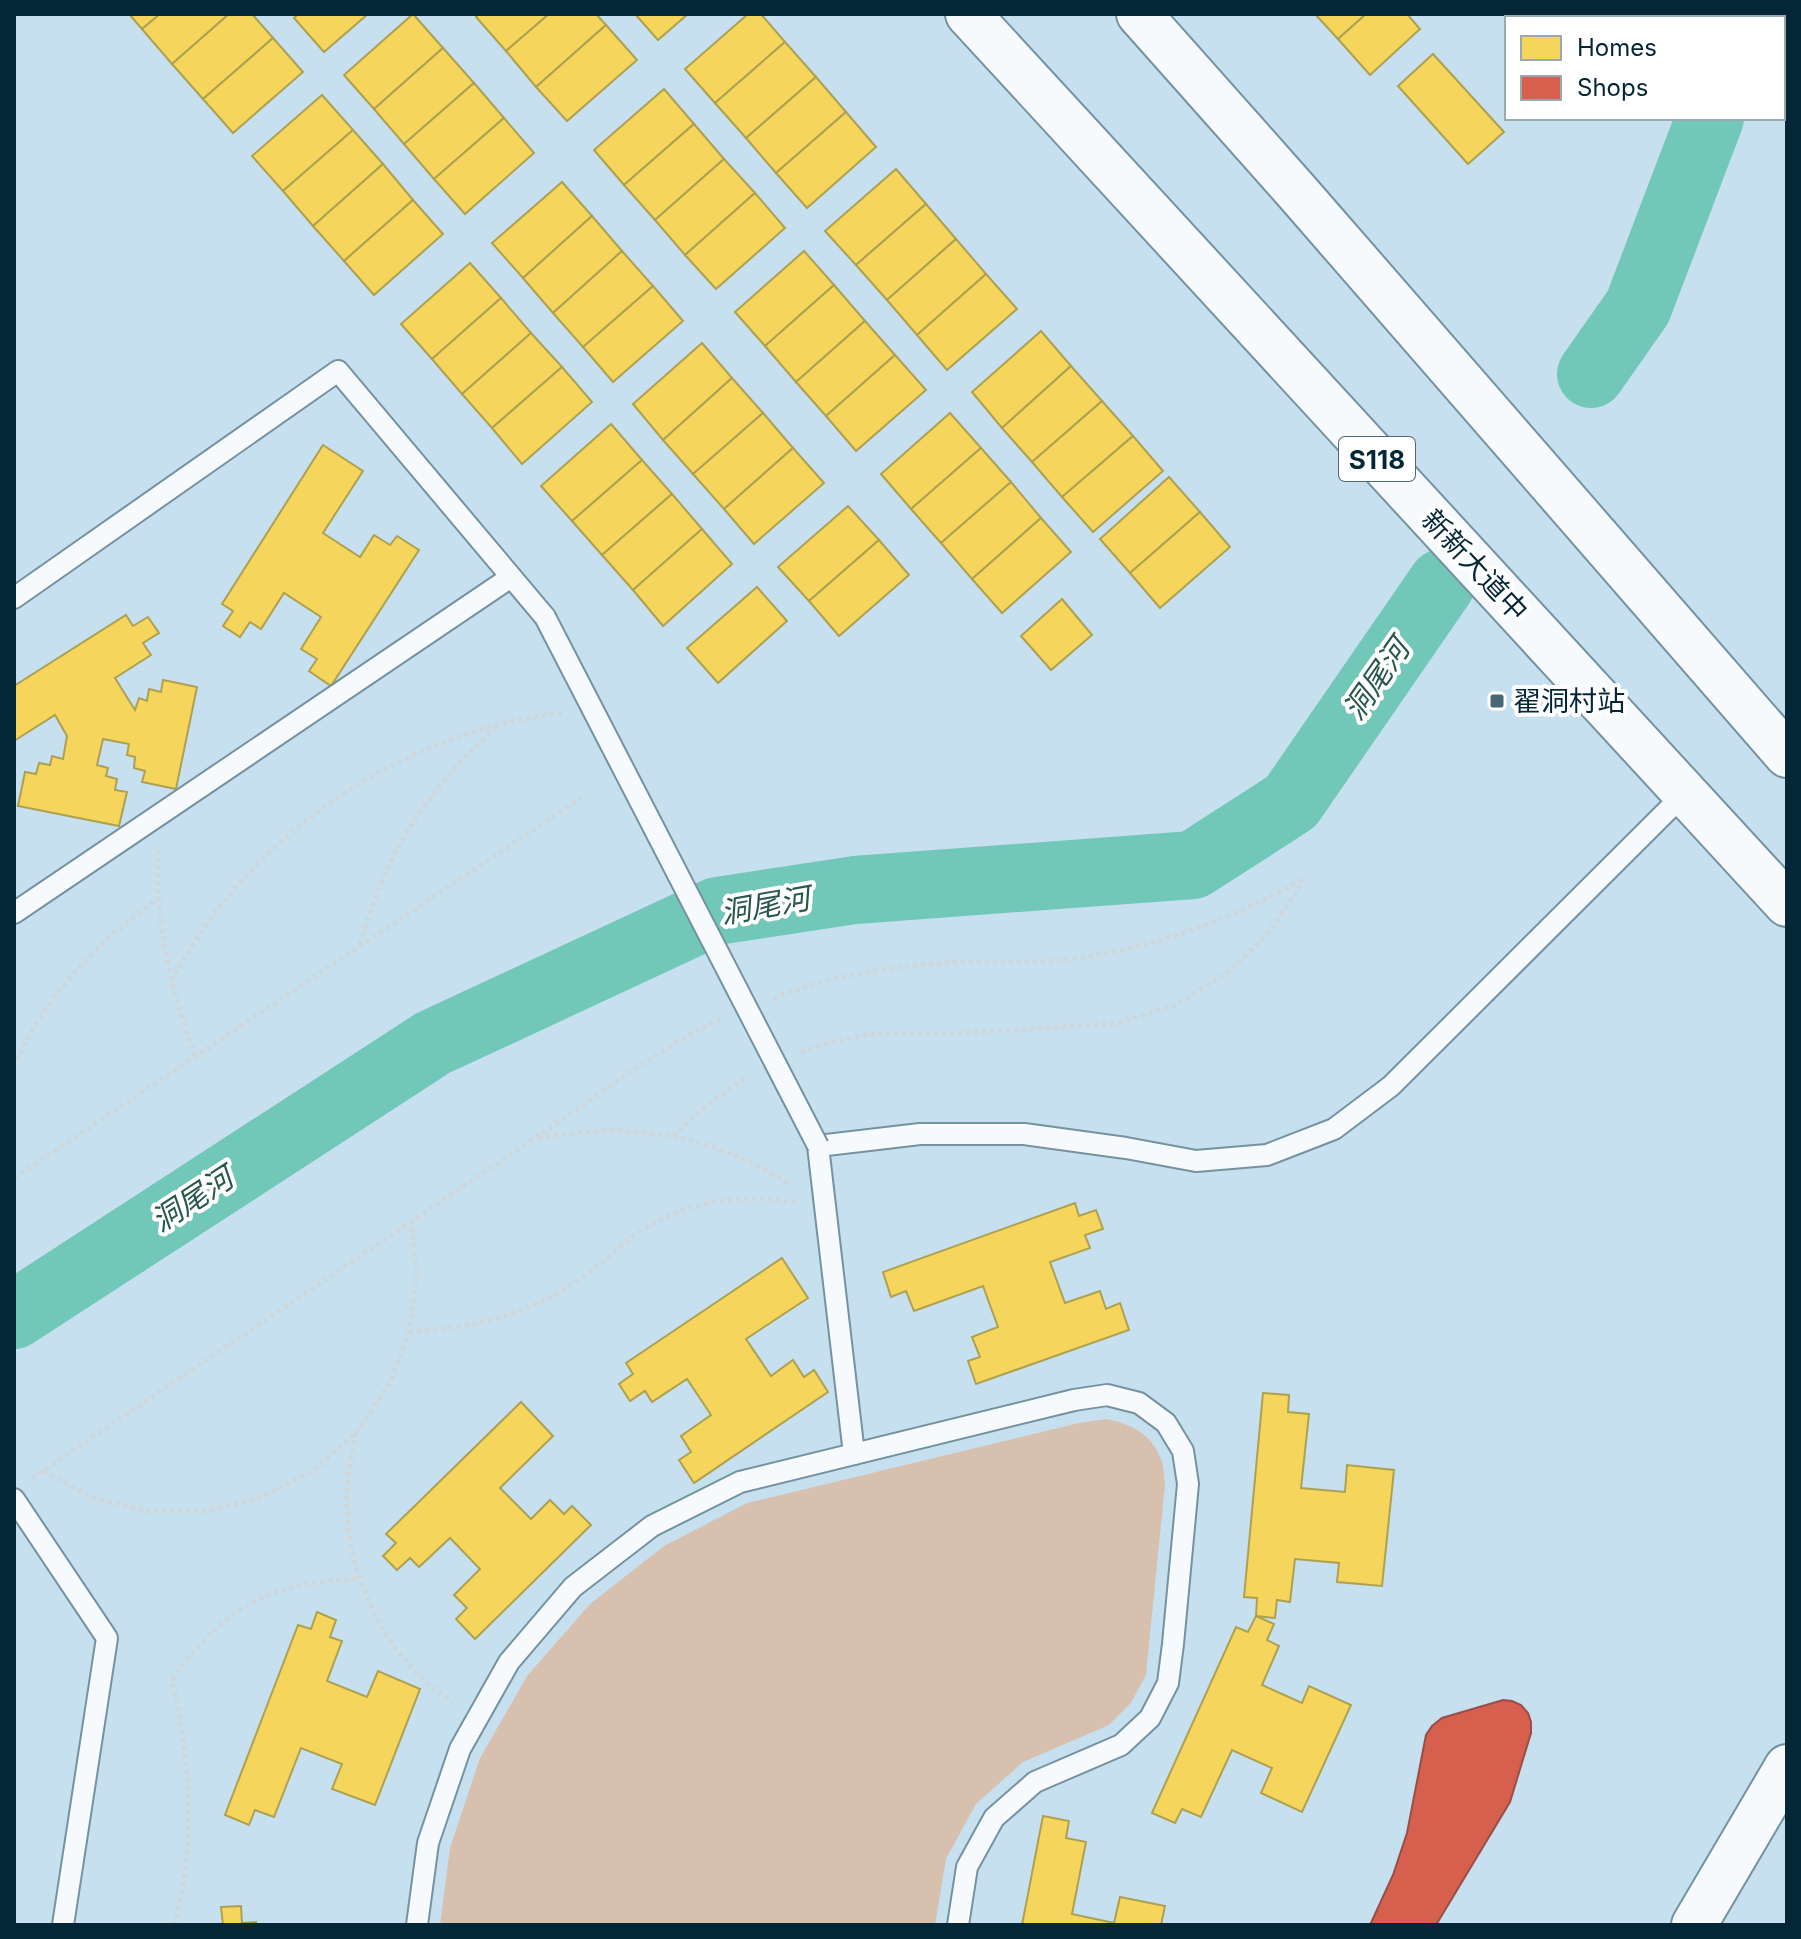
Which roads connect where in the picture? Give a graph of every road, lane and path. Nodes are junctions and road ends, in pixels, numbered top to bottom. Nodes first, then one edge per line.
1 (968, 14) edge
2 (1139, 14) edge
3 (511, 577) junction
4 (14, 598) edge
5 (592, 710) junction
6 (499, 725) junction
7 (1787, 755) edge
8 (1685, 793) junction
9 (581, 798) dead end
10 (162, 812) junction
11 (159, 897) junction
12 (1787, 904) edge
13 (14, 913) edge
14 (360, 946) junction
15 (171, 981) junction
16 (767, 1000) dead end
17 (727, 1016) dead end
18 (795, 1054) dead end
19 (195, 1056) junction
20 (14, 1068) edge
21 (751, 1075) dead end
22 (673, 1136) junction
23 (533, 1139) junction
24 (818, 1146) junction
25 (14, 1178) edge
26 (825, 1210) junction
27 (411, 1220) junction
28 (409, 1332) junction
29 (356, 1433) junction
30 (854, 1454) junction
31 (42, 1471) junction
32 (19, 1491) edge
33 (360, 1579) junction
34 (478, 1717) junction
35 (1787, 1767) edge
36 (63, 1925) edge
37 (174, 1925) edge
38 (417, 1925) edge
39 (958, 1925) edge
40 (1694, 1925) edge

1 - 8 main road, 新新大道中 / S118
2 - 7 main road
3 - 4 lane
3 - 5 lane, bridge
3 - 10 lane
5 - 6 path
5 - 24 lane, bridge
6 - 14 path
6 - 15 path
8 - 12 main road, 新新大道中 / S118
8 - 24 lane
9 - 14 path
10 - 11 path
10 - 13 lane
11 - 15 path
11 - 20 path
14 - 19 path
15 - 19 path
16 - 18 path
17 - 23 path
19 - 25 path
21 - 22 path
22 - 23 path
22 - 26 path
23 - 27 path
24 - 26 lane
26 - 28 path
26 - 30 lane
27 - 28 path
27 - 31 path
28 - 29 path
29 - 31 path
29 - 33 path
30 - 34 lane
30 - 39 lane
31 - 32 path
32 - 36 lane
33 - 34 path
33 - 37 path
34 - 38 lane
35 - 40 main road

